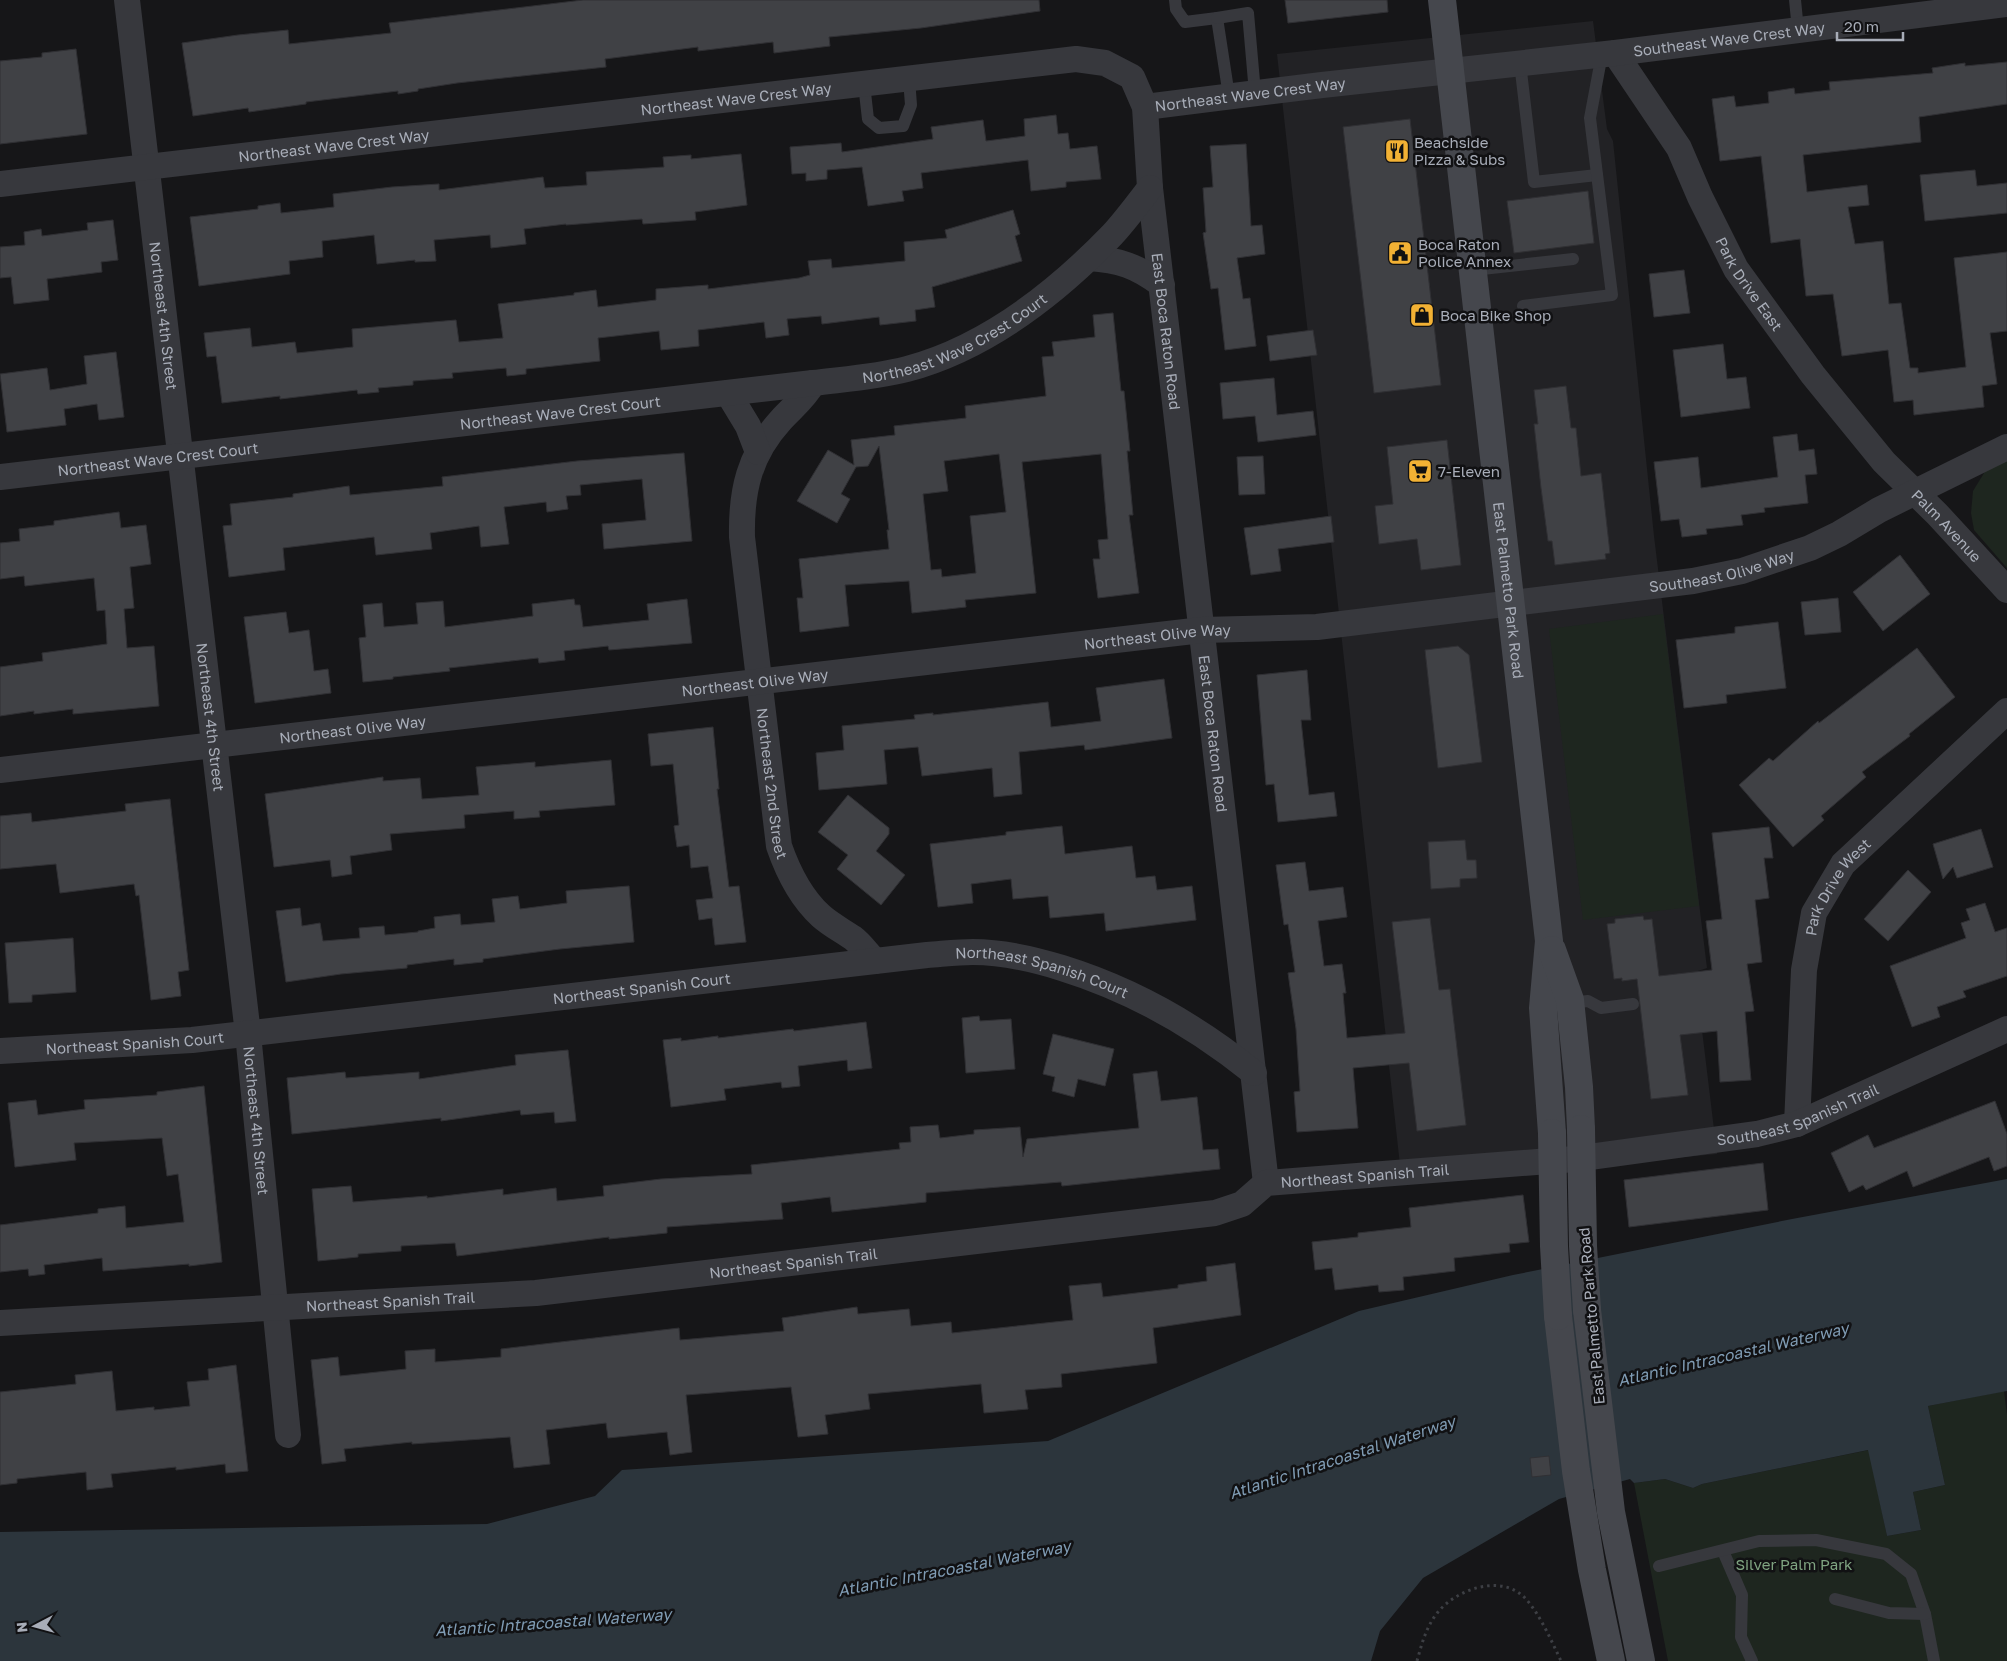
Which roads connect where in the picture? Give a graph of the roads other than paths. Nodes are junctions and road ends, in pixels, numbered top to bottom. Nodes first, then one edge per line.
1 (127, 0) edge
2 (1175, 0) edge
3 (1442, 0) edge
4 (1795, 0) edge
5 (2007, 4) edge
6 (1217, 18) junction
7 (1798, 30) junction
8 (1609, 54) junction
9 (1520, 63) junction
10 (1450, 71) junction
11 (909, 79) junction
12 (864, 84) junction
13 (1255, 93) junction
14 (1229, 96) junction
15 (1145, 107) junction
16 (147, 167) junction
17 (1597, 175) junction
18 (0, 184) edge
19 (1150, 188) junction
20 (1089, 258) junction
21 (1573, 258) dead end
22 (1473, 270) junction
23 (1162, 285) junction
24 (1523, 306) dead end
25 (814, 383) junction
26 (728, 393) junction
27 (2007, 447) edge
28 (758, 452) junction
29 (181, 456) junction
30 (0, 477) edge
31 (1915, 491) junction
32 (2007, 590) edge
33 (1511, 604) junction
34 (1202, 630) junction
35 (759, 682) junction
36 (2007, 711) edge
37 (214, 745) junction
38 (0, 770) edge
39 (1549, 941) junction
40 (875, 961) junction
41 (1570, 1003) junction
42 (1633, 1004) dead end
43 (2007, 1029) edge
44 (248, 1034) junction
45 (0, 1051) edge
46 (1254, 1073) junction
47 (1796, 1124) junction
48 (1575, 1159) joint
49 (1266, 1182) junction
50 (276, 1308) junction
51 (0, 1323) edge
52 (288, 1435) dead end
53 (1723, 1550) junction
54 (1660, 1566) dead end
55 (1835, 1600) dead end
56 (1925, 1614) junction
57 (1639, 1650) edge
58 (1610, 1654) edge
59 (1752, 1661) edge
60 (1934, 1661) edge

1 - 16 street, Northeast 4th Street
2 - 6 lane
3 - 10 main road, East Palmetto Park Road
4 - 7 lane
5 - 7 street, Southeast Wave Crest Way
6 - 13 lane
6 - 14 lane
7 - 8 street, Southeast Wave Crest Way
8 - 9 street, Southeast Wave Crest Way
8 - 17 lane
8 - 31 street, Park Drive East
9 - 10 street, Southeast Wave Crest Way
9 - 17 lane
10 - 13 street, Northeast Wave Crest Way
10 - 22 main road, East Palmetto Park Road
11 - 12 street, Northeast Wave Crest Way
11 - 12 lane
11 - 15 street, Northeast Wave Crest Way
12 - 16 street, Northeast Wave Crest Way
13 - 14 street, Northeast Wave Crest Way
14 - 15 street, Northeast Wave Crest Way
15 - 19 street, East Boca Raton Road
16 - 18 street, Northeast Wave Crest Way
16 - 29 street, Northeast 4th Street
17 - 24 lane
19 - 20 street, Northeast Wave Crest Court
19 - 23 street, East Boca Raton Road
20 - 23 street
20 - 25 street, Northeast Wave Crest Court
21 - 22 lane
22 - 33 main road, East Palmetto Park Road
23 - 34 street, East Boca Raton Road
25 - 26 street, Northeast Wave Crest Court
25 - 28 street, Northeast 2nd Street
26 - 28 street
26 - 29 street, Northeast Wave Crest Court
27 - 31 street, Palm Avenue
28 - 35 street, Northeast 2nd Street
29 - 30 street, Northeast Wave Crest Court
29 - 37 street, Northeast 4th Street
31 - 32 street, Palm Avenue
31 - 33 street, Southeast Olive Way
33 - 34 street, Northeast Olive Way
33 - 39 main road, East Palmetto Park Road
34 - 35 street, Northeast Olive Way
34 - 46 street, East Boca Raton Road
35 - 37 street, Northeast Olive Way
35 - 40 street, Northeast 2nd Street
36 - 47 street, Park Drive West
37 - 38 street, Northeast Olive Way
37 - 44 street, Northeast 4th Street
39 - 41 main road, East Palmetto Park Road
39 - 58 main road, East Palmetto Park Road, bridge
40 - 44 street, Northeast Spanish Court
40 - 46 street, Northeast Spanish Court
41 - 42 lane
41 - 57 main road, East Palmetto Park Road, bridge
43 - 47 street, Southeast Spanish Trail
44 - 45 street, Northeast Spanish Court
44 - 50 street, Northeast 4th Street
46 - 49 street, East Boca Raton Road
47 - 48 street, Southeast Spanish Trail
48 - 49 street, Northeast Spanish Trail
49 - 50 street, Northeast Spanish Trail
50 - 51 street, Northeast Spanish Trail
50 - 52 street, Northeast 4th Street
53 - 54 lane
53 - 56 lane
53 - 59 lane
55 - 56 lane
56 - 60 lane

